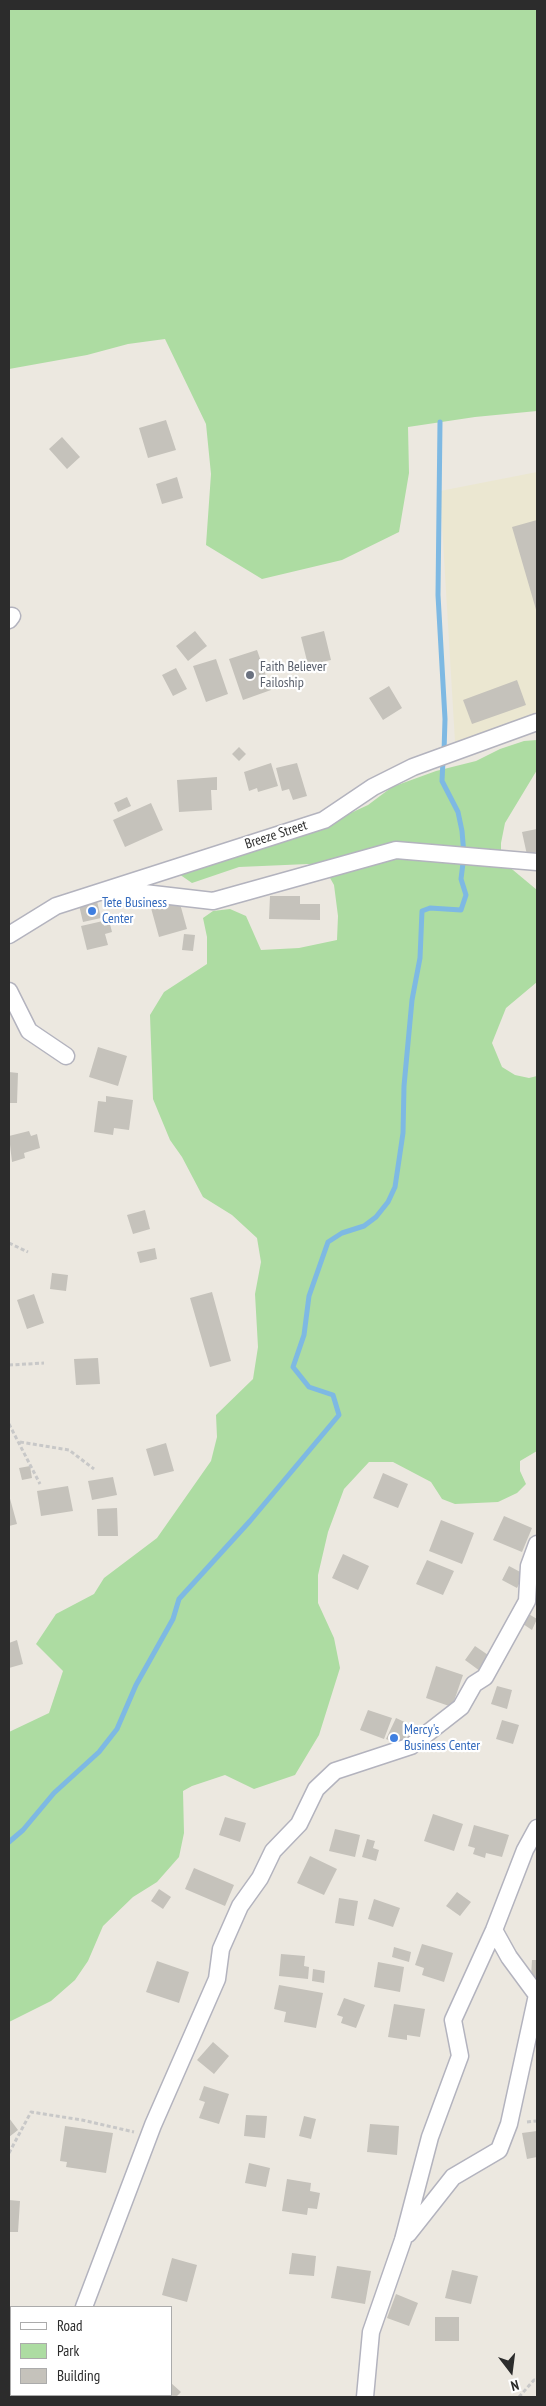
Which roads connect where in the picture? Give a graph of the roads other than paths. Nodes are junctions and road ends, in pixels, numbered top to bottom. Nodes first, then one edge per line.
1 (537, 722) edge
2 (537, 862) edge
3 (87, 896) junction
4 (9, 935) edge
5 (9, 991) edge
6 (66, 1056) dead end
7 (537, 1544) edge
8 (537, 1828) edge
9 (494, 1930) junction
10 (403, 2240) junction
11 (84, 2306) edge
12 (365, 2397) edge

1 - 3 street, Breeze Street
2 - 3 street
3 - 4 street, Breeze Street
5 - 6 street
7 - 11 street
8 - 9 street
9 - 10 street
9 - 10 street
10 - 12 street

